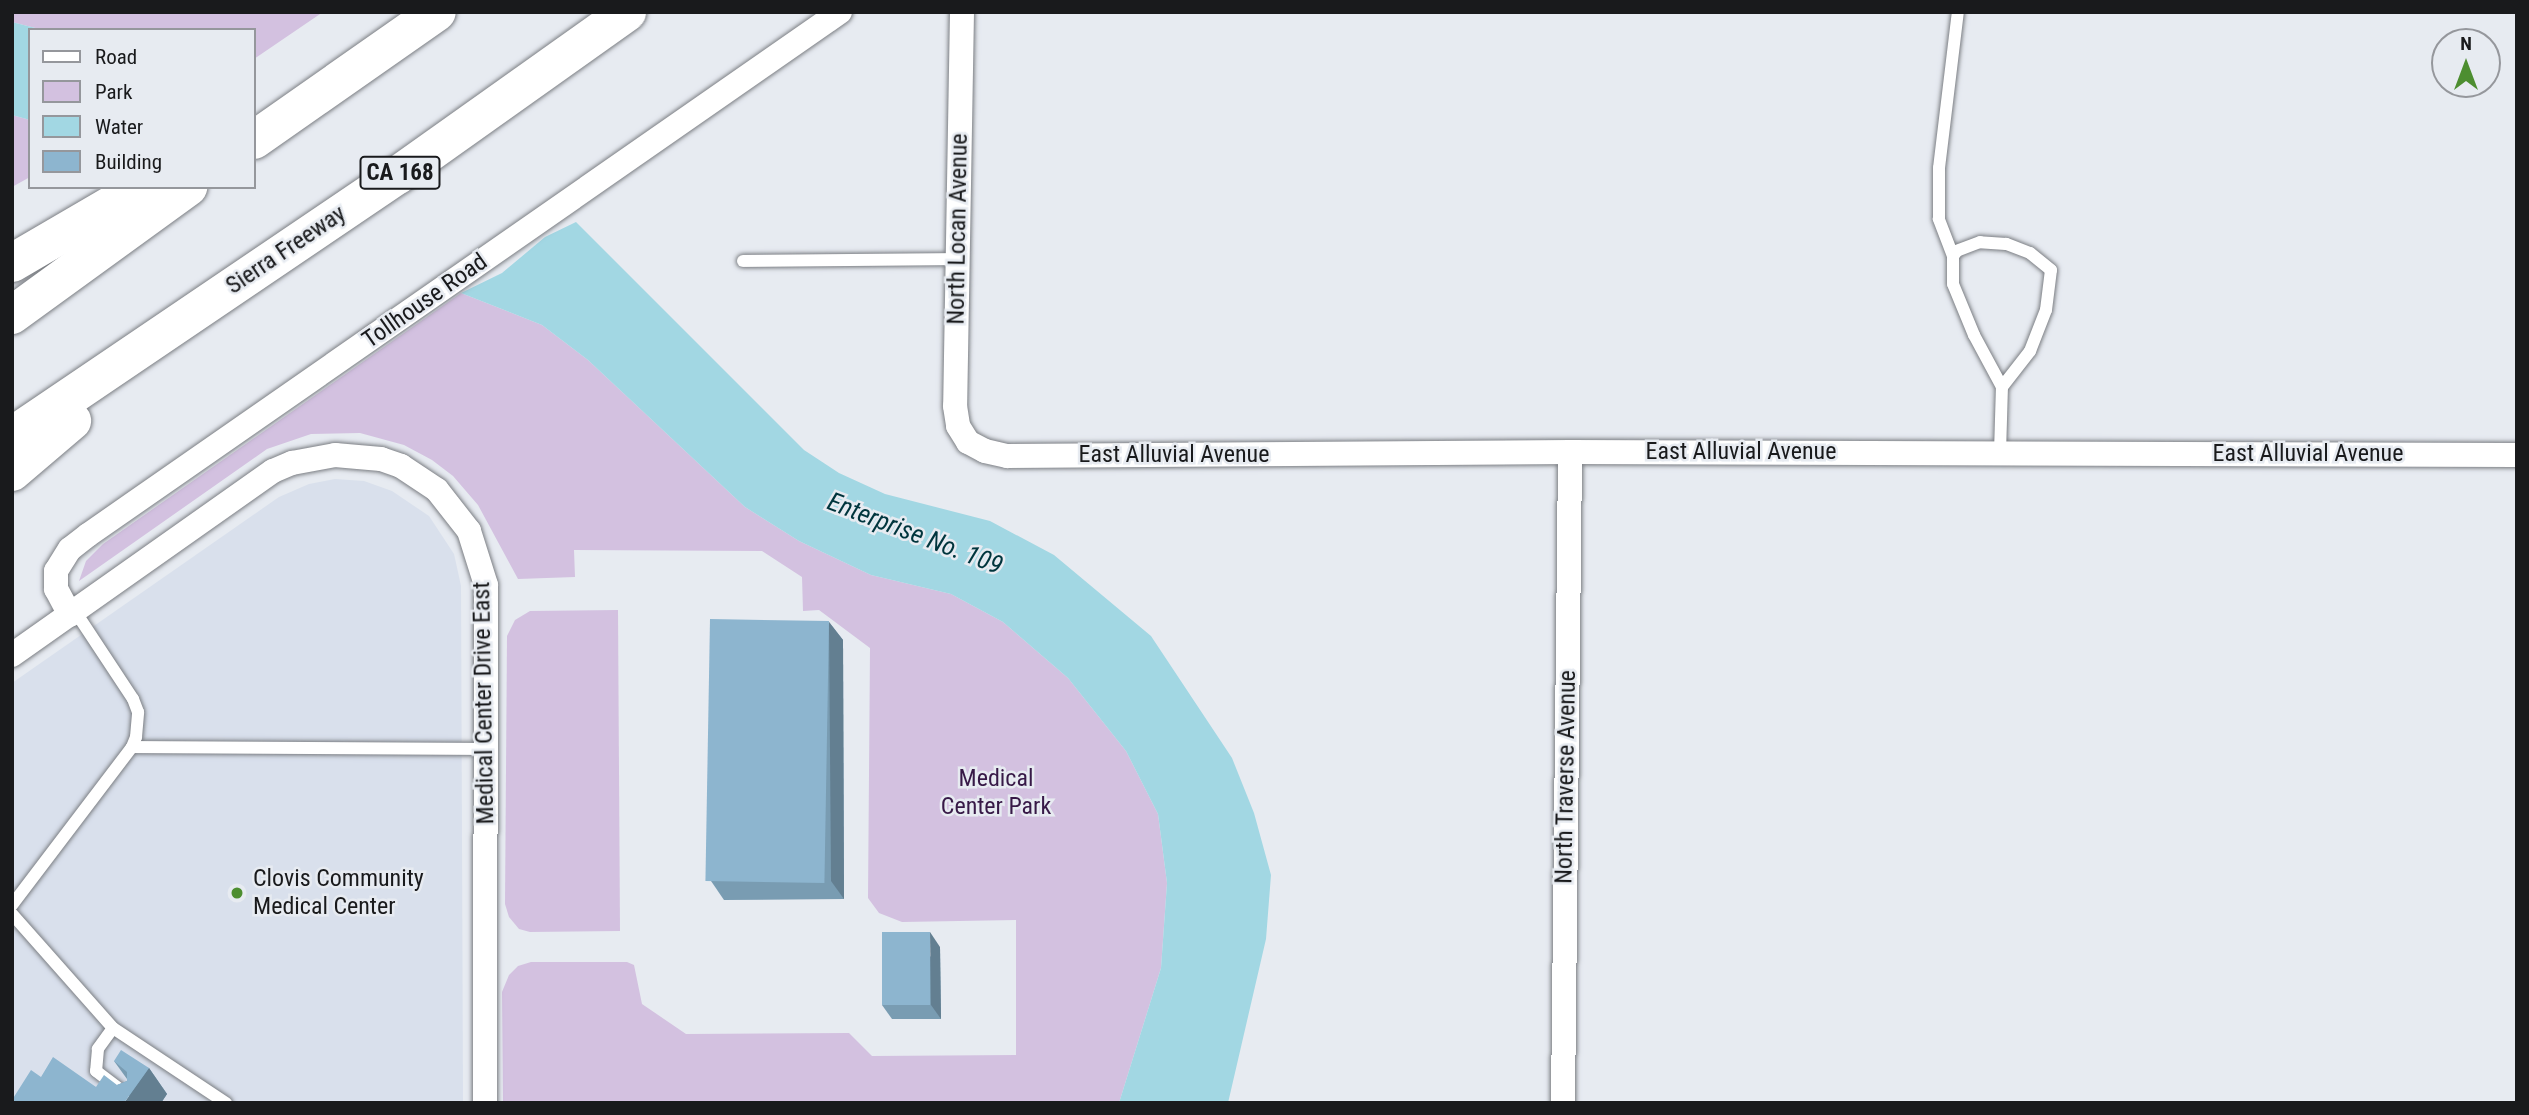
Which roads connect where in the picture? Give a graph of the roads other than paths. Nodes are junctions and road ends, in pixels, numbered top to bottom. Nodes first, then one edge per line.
1 (437, 12) edge
2 (627, 12) edge
3 (841, 12) edge
4 (962, 12) edge
5 (1958, 12) edge
6 (302, 105) junction
7 (256, 127) edge
8 (256, 139) edge
9 (139, 189) edge
10 (185, 189) edge
11 (1953, 256) junction
12 (957, 259) junction
13 (743, 261) dead end
14 (12, 263) edge
15 (12, 315) edge
16 (170, 329) junction
17 (2003, 387) junction
18 (12, 436) edge
19 (968, 442) joint
20 (1570, 452) junction
21 (2000, 453) junction
22 (2517, 455) edge
23 (12, 472) edge
24 (72, 613) junction
25 (12, 655) edge
26 (132, 747) junction
27 (486, 749) junction
28 (12, 905) edge
29 (12, 914) edge
30 (113, 1028) junction
31 (138, 1103) edge
32 (226, 1103) edge
33 (485, 1103) edge
34 (1563, 1103) edge

1 - 6 highway
2 - 16 highway, Sierra Freeway / CA 168
3 - 24 street, Tollhouse Road
4 - 12 street, North Locan Avenue
5 - 11 lane
6 - 7 highway
6 - 8 highway
9 - 14 highway
10 - 15 highway
11 - 17 lane
11 - 17 lane
12 - 13 lane
12 - 19 street, North Locan Avenue
16 - 18 highway, Sierra Freeway / CA 168
16 - 23 highway
17 - 21 lane
19 - 20 street, East Alluvial Avenue
20 - 21 street, East Alluvial Avenue
20 - 34 street, North Traverse Avenue
21 - 22 street, East Alluvial Avenue
24 - 25 street, Medical Center Drive East
24 - 26 lane
24 - 27 street, Medical Center Drive East
26 - 27 lane
26 - 28 lane
27 - 33 street, Medical Center Drive East
29 - 30 lane
30 - 31 lane
30 - 32 lane

